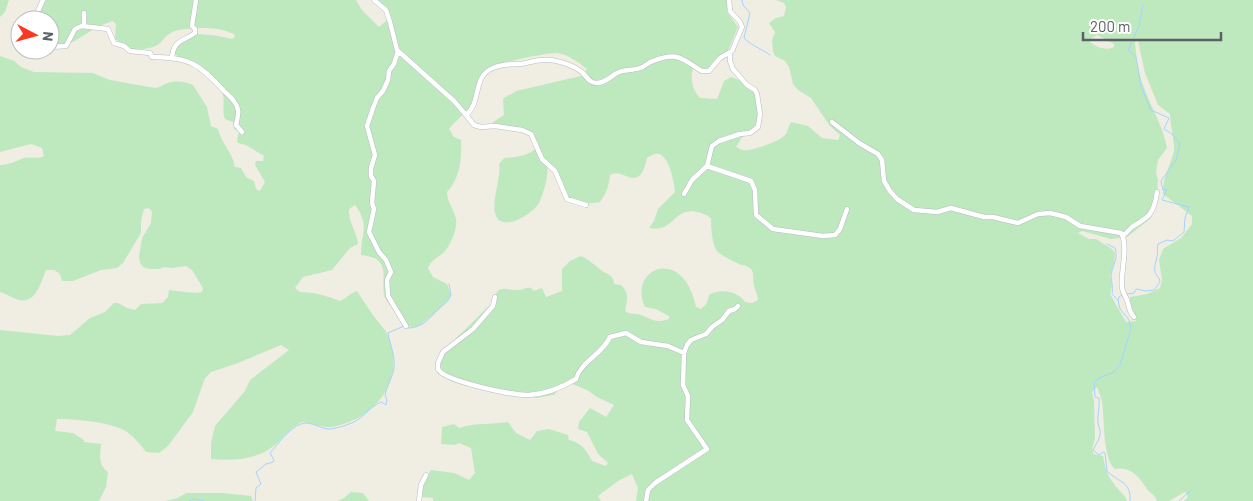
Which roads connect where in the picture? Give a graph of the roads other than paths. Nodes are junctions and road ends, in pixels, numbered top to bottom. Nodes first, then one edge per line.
1 (196, 0) edge
2 (374, 0) edge
3 (729, 0) edge
4 (84, 13) dead end
5 (82, 26) junction
6 (60, 46) edge
7 (398, 51) junction
8 (730, 52) junction
9 (172, 57) junction
10 (466, 115) junction
11 (832, 122) dead end
12 (242, 132) dead end
13 (707, 166) junction
14 (1156, 192) dead end
15 (684, 194) dead end
16 (586, 205) dead end
17 (847, 209) dead end
18 (1123, 236) junction
19 (495, 297) dead end
20 (738, 306) dead end
21 (1134, 317) dead end
22 (406, 326) dead end
23 (684, 353) junction
24 (426, 476) dead end
25 (419, 501) edge
26 (646, 501) edge

1 - 9 street
2 - 7 street
3 - 8 street
4 - 5 street
5 - 6 street
5 - 9 street
7 - 10 street
7 - 22 street
8 - 10 street
8 - 13 street
9 - 12 street
10 - 16 street
11 - 18 street
13 - 15 street
13 - 17 street
14 - 18 street
18 - 21 street
19 - 23 street
20 - 23 street
23 - 26 street
24 - 25 street

